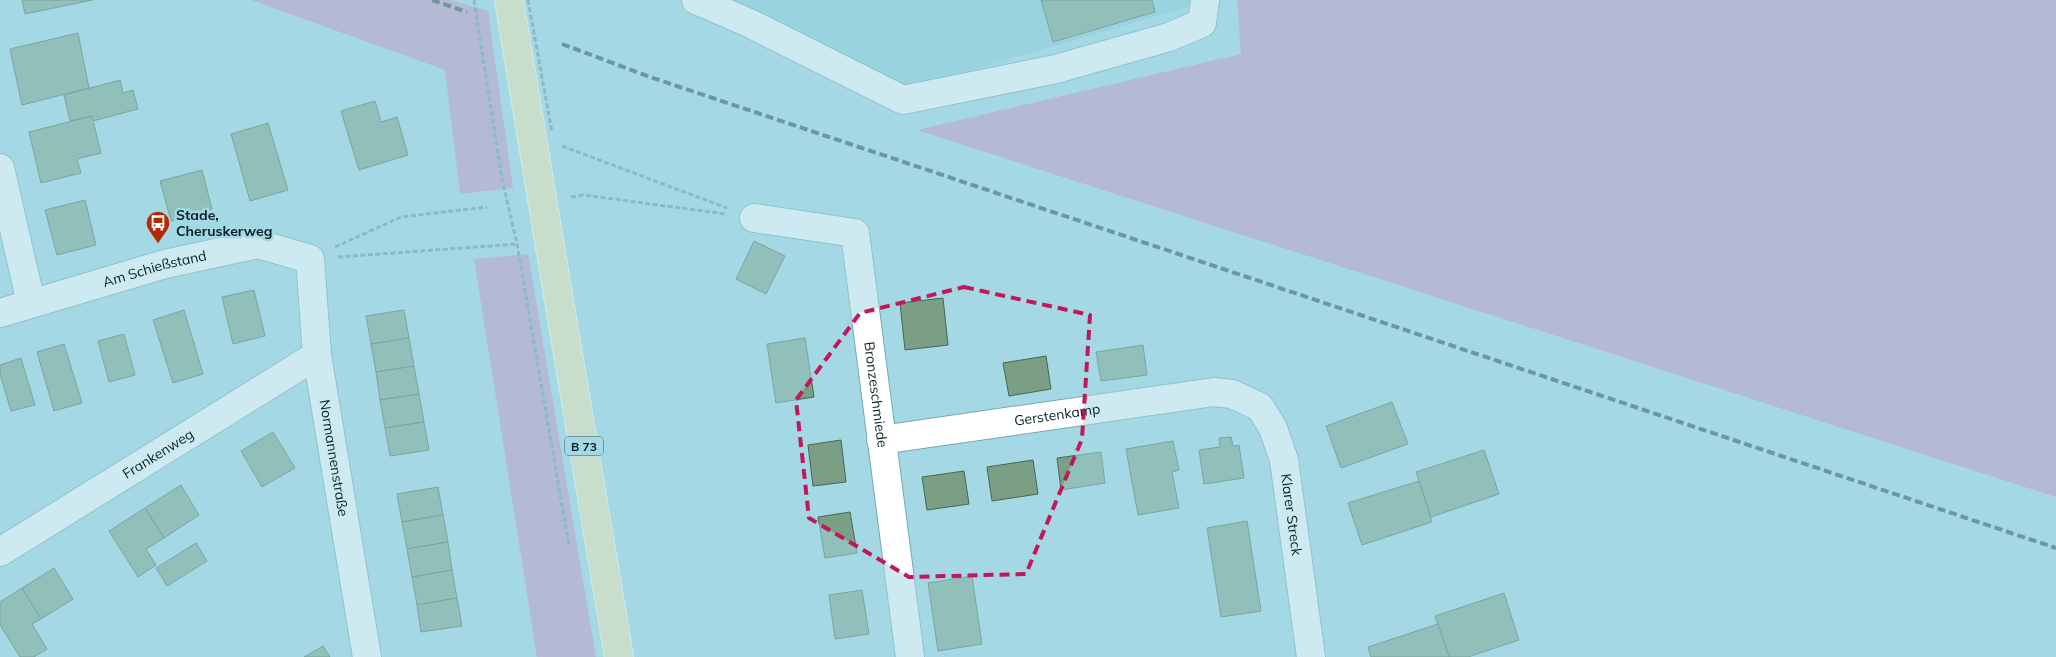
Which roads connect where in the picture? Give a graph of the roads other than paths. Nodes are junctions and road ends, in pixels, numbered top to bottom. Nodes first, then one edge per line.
1 (509, 0) edge
2 (696, 0) edge
3 (1205, 0) edge
4 (0, 168) edge
5 (754, 218) road end
6 (310, 259) joint
7 (31, 303) junction
8 (0, 313) edge
9 (317, 355) junction
10 (1232, 394) joint
11 (881, 440) junction
12 (0, 552) edge
13 (367, 657) edge
14 (619, 657) edge
15 (910, 657) edge
16 (1311, 657) edge

1 - 14 main road, B 73, bridge
2 - 3 street
4 - 7 street
5 - 11 street, Bronzeschmiede
6 - 7 street, Am Schießstand
6 - 9 street, Normannenstraße
7 - 8 street, Am Schießstand
9 - 12 street, Frankenweg
9 - 13 street, Normannenstraße
10 - 11 street, Gerstenkamp
10 - 16 street, Klarer Streck
11 - 15 street, Bronzeschmiede

